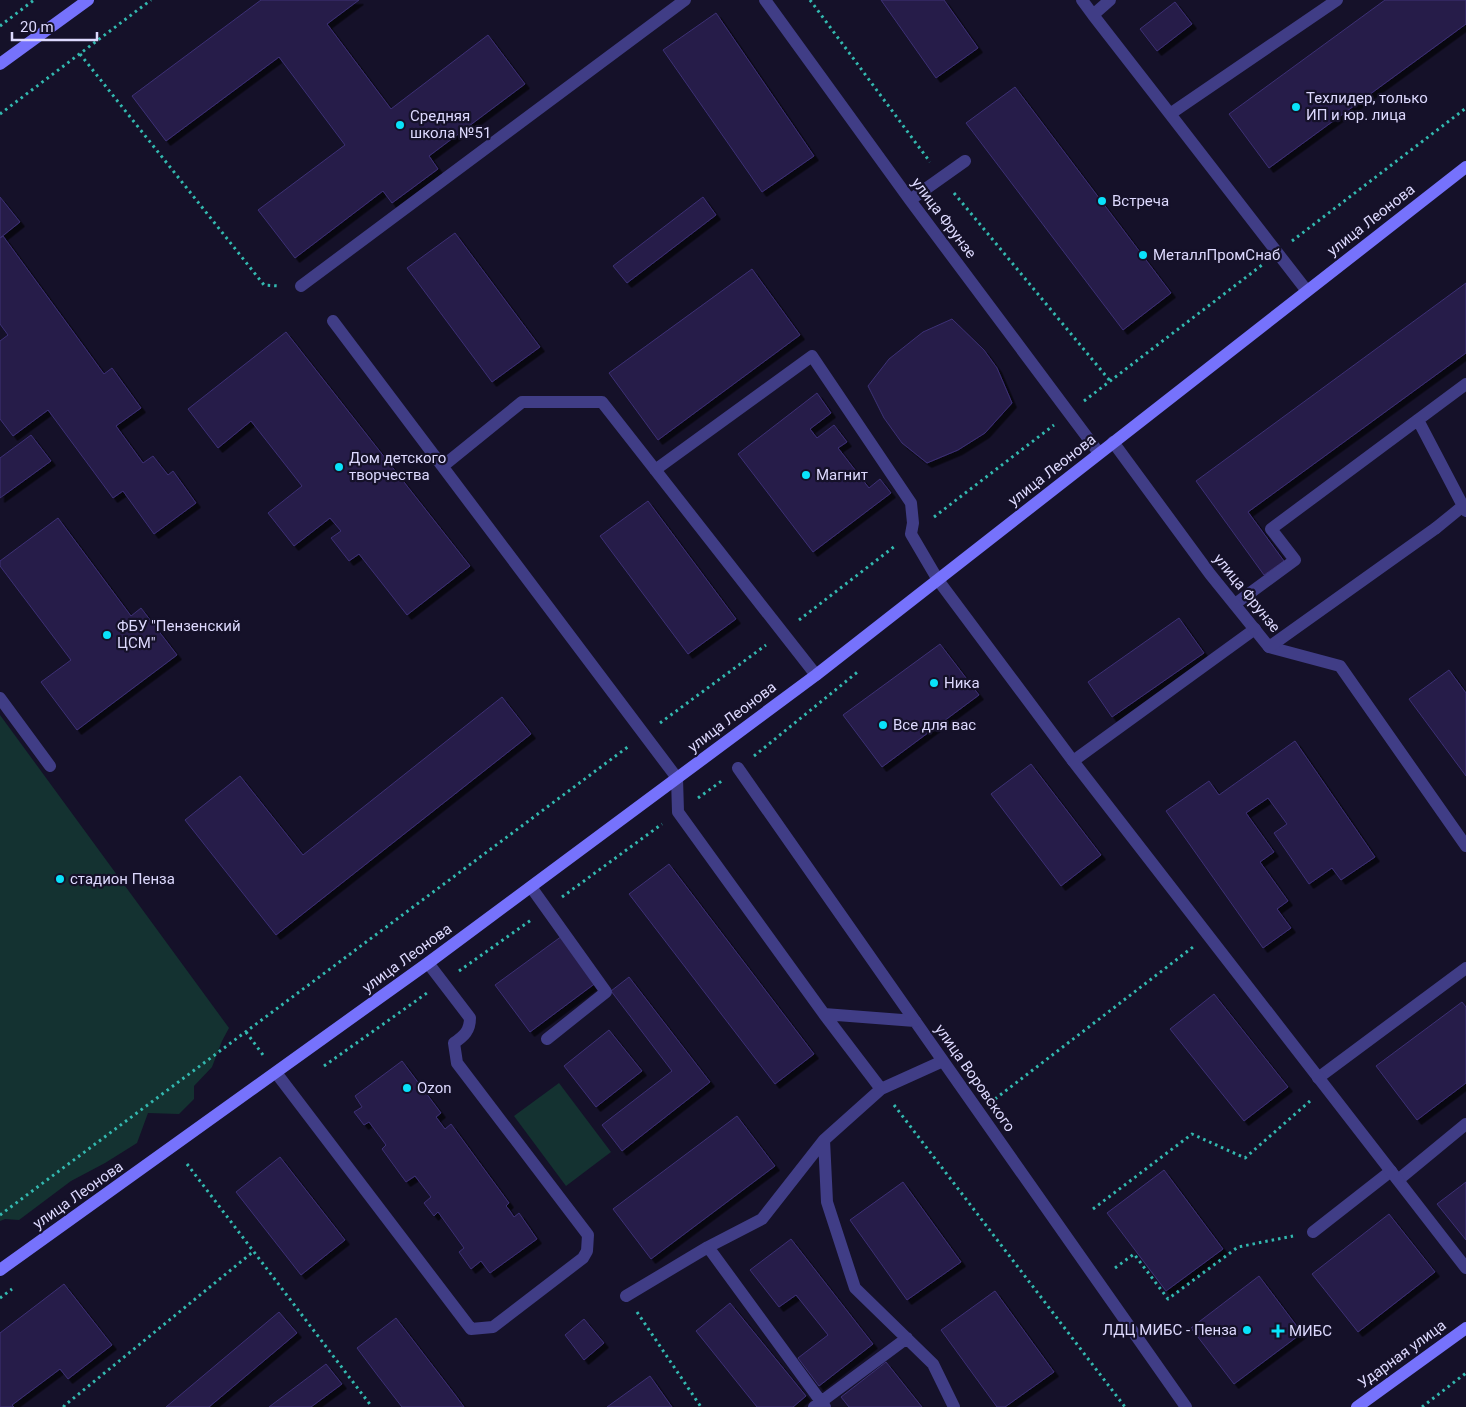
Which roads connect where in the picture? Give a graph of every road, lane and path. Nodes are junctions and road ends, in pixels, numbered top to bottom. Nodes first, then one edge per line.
1 (34, 0) edge
2 (88, 0) edge
3 (151, 0) edge
4 (685, 0) edge
5 (765, 0) edge
6 (1082, 0) edge
7 (1110, 0) edge
8 (1337, 0) edge
9 (1093, 15) junction
10 (0, 26) edge
11 (80, 54) junction
12 (0, 64) edge
13 (1466, 108) edge
14 (0, 114) edge
15 (1170, 114) junction
16 (964, 161) dead end
17 (1466, 167) edge
18 (910, 200) junction
19 (1277, 253) junction
20 (301, 286) joint
21 (1307, 291) junction
22 (332, 321) dead end
23 (1466, 384) edge
24 (1069, 412) junction
25 (1418, 420) junction
26 (1113, 442) junction
27 (1099, 453) junction
28 (442, 466) junction
29 (655, 470) junction
30 (1465, 508) edge
31 (911, 534) junction
32 (938, 580) junction
33 (1235, 604) junction
34 (1256, 629) junction
35 (782, 632) junction
36 (1269, 647) junction
37 (816, 675) junction
38 (0, 698) edge
39 (645, 735) junction
40 (1073, 761) junction
41 (50, 766) dead end
42 (738, 768) dead end
43 (678, 778) junction
44 (1466, 846) edge
45 (531, 887) junction
46 (1208, 935) junction
47 (428, 963) junction
48 (1466, 968) edge
49 (824, 1014) junction
50 (915, 1021) junction
51 (246, 1032) junction
52 (547, 1040) dead end
53 (944, 1061) junction
54 (276, 1074) junction
55 (1322, 1083) junction
56 (881, 1089) junction
57 (979, 1111) junction
58 (1466, 1124) edge
59 (824, 1140) junction
60 (187, 1164) dead end
61 (1394, 1175) junction
62 (1093, 1209) dead end
63 (0, 1214) edge
64 (1313, 1232) joint
65 (708, 1247) junction
66 (254, 1251) junction
67 (1466, 1268) edge
68 (0, 1270) edge
69 (1097, 1281) junction
70 (626, 1296) joint
71 (1466, 1328) edge
72 (907, 1338) junction
73 (1466, 1373) edge
74 (820, 1405) edge
75 (1363, 1405) edge
76 (65, 1407) edge
77 (372, 1407) edge
78 (701, 1407) edge
79 (954, 1407) edge
80 (1125, 1407) edge
81 (1186, 1407) edge
82 (1422, 1407) edge

1 - 10 path
2 - 12 main road
3 - 11 path
4 - 20 street
5 - 18 street, улица Фрунзе
6 - 9 street
7 - 9 street
8 - 15 street
9 - 15 street
11 - 14 path
11 - 20 path
13 - 19 path
15 - 19 street
16 - 18 street
17 - 21 main road, улица Леонова
18 - 24 street, улица Фрунзе
19 - 21 street
19 - 24 path
21 - 26 main road, улица Леонова
22 - 28 street
23 - 25 street
24 - 27 street, улица Фрунзе
24 - 31 path
25 - 30 street
25 - 33 street
26 - 27 main road, улица Леонова
26 - 33 street, улица Фрунзе
27 - 32 main road, улица Леонова
28 - 29 street
28 - 39 street
29 - 31 street
29 - 35 street
30 - 36 street, улица Фрунзе
31 - 32 street
31 - 35 path
32 - 37 main road, улица Леонова
32 - 40 street
33 - 34 street, улица Фрунзе
34 - 36 street, улица Фрунзе
34 - 40 street
35 - 37 street
35 - 39 path
36 - 44 street
37 - 43 main road, улица Леонова
38 - 41 street
39 - 43 street
39 - 51 path
40 - 46 street
42 - 50 street, улица Воровского
43 - 45 main road, улица Леонова
43 - 49 street
45 - 47 main road, улица Леонова
45 - 52 street
46 - 55 street
46 - 57 path
47 - 54 main road, улица Леонова
47 - 54 street
48 - 55 street
49 - 50 street
49 - 56 street
50 - 53 street, улица Воровского
51 - 54 path
51 - 63 path
53 - 56 street
53 - 57 street, улица Воровского
54 - 68 main road, улица Леонова
55 - 61 street
55 - 62 path
56 - 59 street
56 - 80 path
57 - 69 street, улица Воровского
58 - 61 street
59 - 65 street
59 - 72 street
60 - 66 path
61 - 64 street
61 - 67 street
64 - 69 path
65 - 70 street
65 - 74 street
66 - 76 path
66 - 77 path
69 - 81 street, улица Воровского
70 - 78 path
71 - 75 main road, Ударная улица
72 - 74 street
72 - 79 street
73 - 82 path

